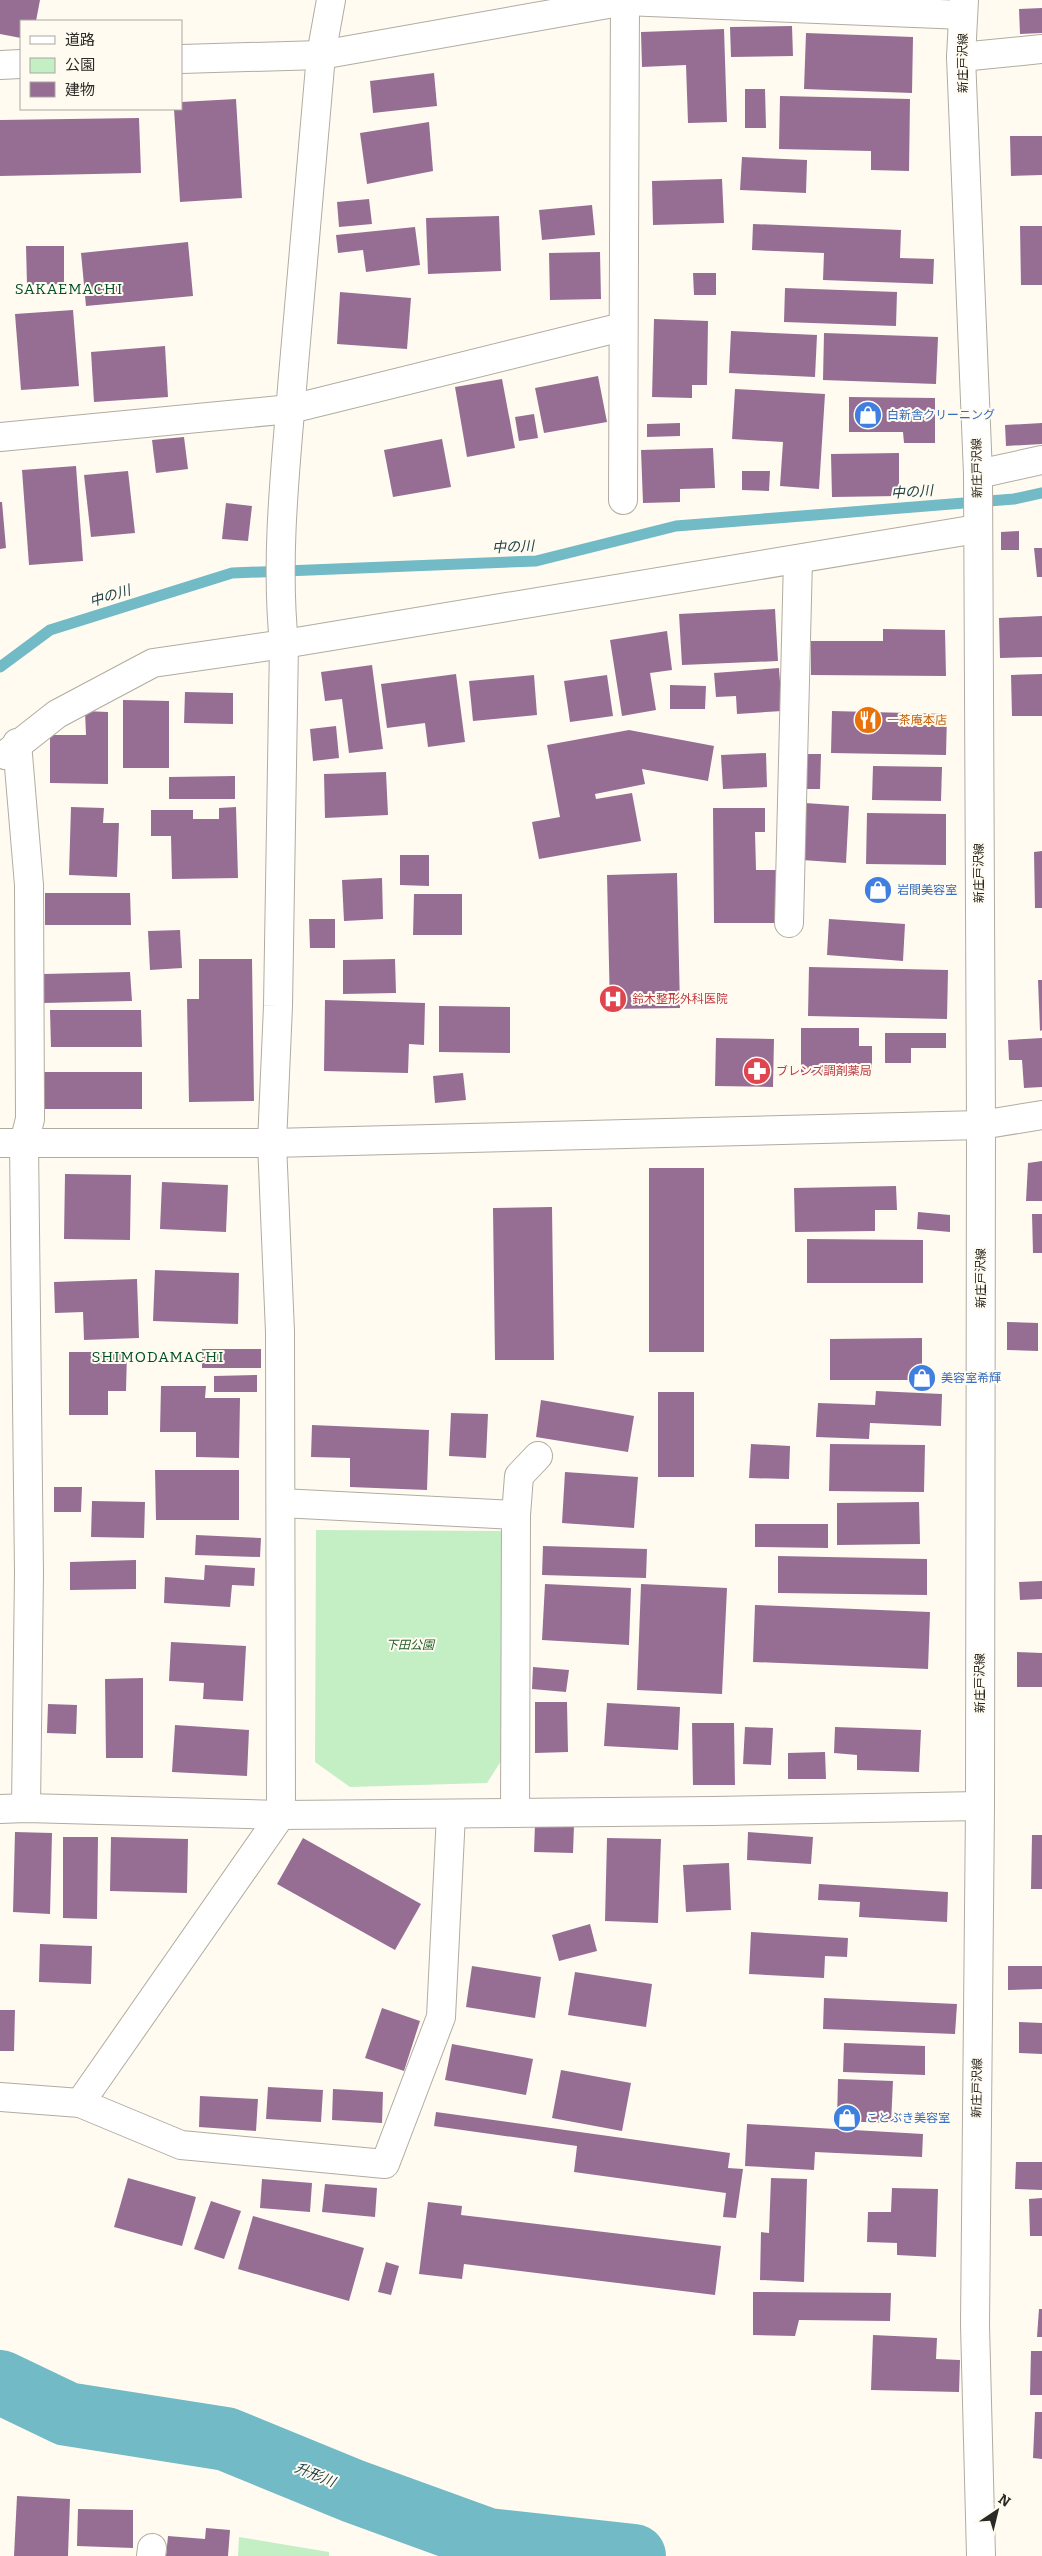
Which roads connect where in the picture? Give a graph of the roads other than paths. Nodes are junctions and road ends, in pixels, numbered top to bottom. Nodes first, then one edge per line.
1 (332, 0) edge
2 (625, 0) edge
3 (963, 8) edge
4 (1042, 49) edge
5 (321, 55) junction
6 (961, 57) junction
7 (182, 60) edge
8 (20, 64) edge
9 (0, 65) edge
10 (622, 328) junction
11 (290, 409) junction
12 (0, 437) edge
13 (1042, 460) edge
14 (978, 474) junction
15 (624, 500) dead end
16 (977, 529) junction
17 (798, 559) junction
18 (284, 644) junction
19 (9, 751) edge
20 (789, 923) dead end
21 (1042, 1115) edge
22 (981, 1125) junction
23 (12, 1143) edge
24 (272, 1143) junction
25 (538, 1456) dead end
26 (281, 1503) junction
27 (516, 1515) junction
28 (980, 1806) junction
29 (13, 1808) edge
30 (515, 1813) junction
31 (451, 1814) junction
32 (281, 1815) junction
33 (0, 2096) edge
34 (80, 2103) junction
35 (981, 2556) edge

1 - 5 street
2 - 3 street
2 - 5 street
2 - 10 street
3 - 6 street, 新庄戸沢線
4 - 6 street
5 - 7 street
5 - 11 street
6 - 14 street, 新庄戸沢線
8 - 9 street
10 - 11 street
10 - 15 street
11 - 12 street
11 - 18 street
13 - 14 street
14 - 16 street, 新庄戸沢線
16 - 17 street
16 - 22 street, 新庄戸沢線
17 - 18 street
17 - 20 street
18 - 19 street
18 - 24 street
19 - 23 street
21 - 22 street
22 - 24 street
22 - 28 street, 新庄戸沢線
23 - 24 street
23 - 29 street
24 - 26 street
25 - 27 street
26 - 27 street
26 - 32 street
27 - 30 street
28 - 30 street
28 - 35 street, 新庄戸沢線
29 - 32 street
30 - 31 street
31 - 32 street
31 - 34 street
32 - 34 street
33 - 34 street

